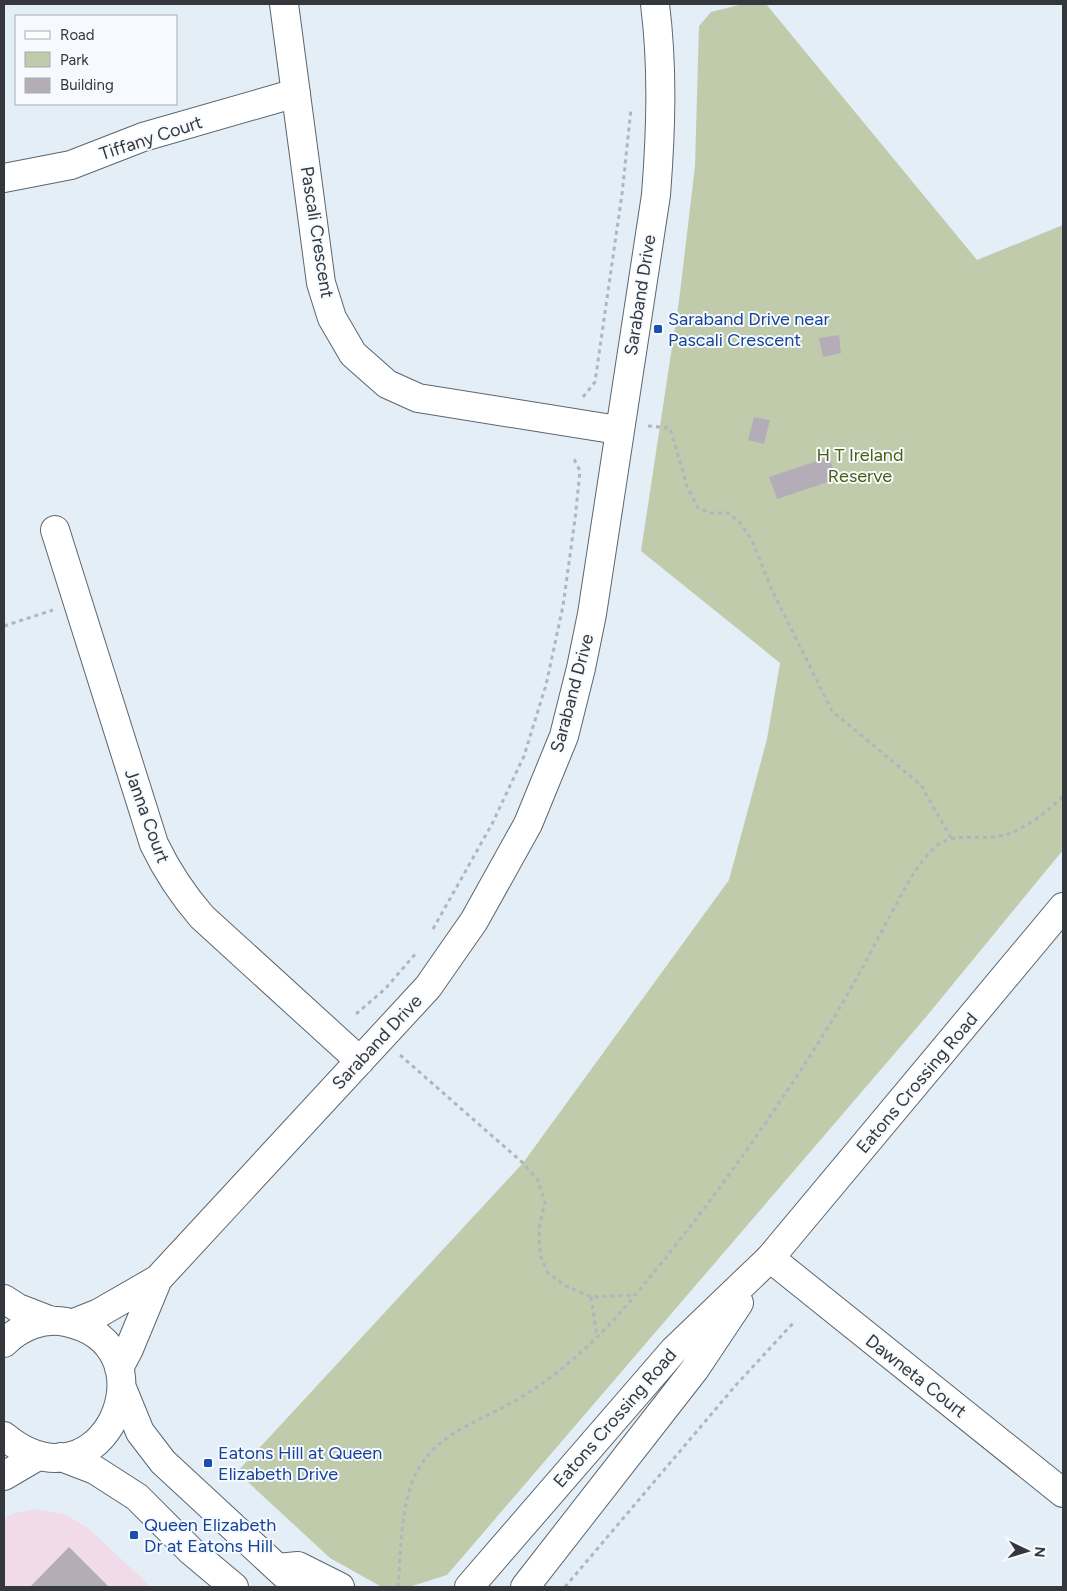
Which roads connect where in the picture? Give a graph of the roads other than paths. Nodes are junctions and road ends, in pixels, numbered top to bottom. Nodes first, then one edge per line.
1 (284, 4) edge
2 (655, 4) edge
3 (296, 93) junction
4 (4, 178) edge
5 (618, 430) junction
6 (55, 530) dead end
7 (1063, 907) edge
8 (360, 1061) junction
9 (770, 1258) junction
10 (158, 1280) junction
11 (4, 1298) edge
12 (62, 1322) junction
13 (4, 1343) edge
14 (120, 1378) junction
15 (4, 1436) edge
16 (49, 1457) junction
17 (4, 1476) edge
18 (1063, 1493) edge
19 (278, 1568) junction
20 (234, 1587) edge
21 (298, 1587) edge
22 (340, 1587) edge
23 (469, 1587) edge
24 (524, 1587) edge

1 - 3 street, Pascali Crescent
2 - 5 street, Saraband Drive
3 - 4 street, Tiffany Court
3 - 5 street, Pascali Crescent
5 - 8 street, Saraband Drive
6 - 8 street, Janna Court
7 - 9 street, Eatons Crossing Road
8 - 10 street, Saraband Drive
9 - 18 street, Dawneta Court
9 - 23 street, Eatons Crossing Road
9 - 24 street, Eatons Crossing Road
10 - 12 street, Saraband Drive
10 - 14 street, Saraband Drive
11 - 12 street
12 - 13 street, Saraband Drive
12 - 14 street
14 - 16 street, Saraband Drive
14 - 19 street
15 - 16 street
16 - 17 street, Saraband Drive
16 - 20 street
19 - 21 street
19 - 22 street

